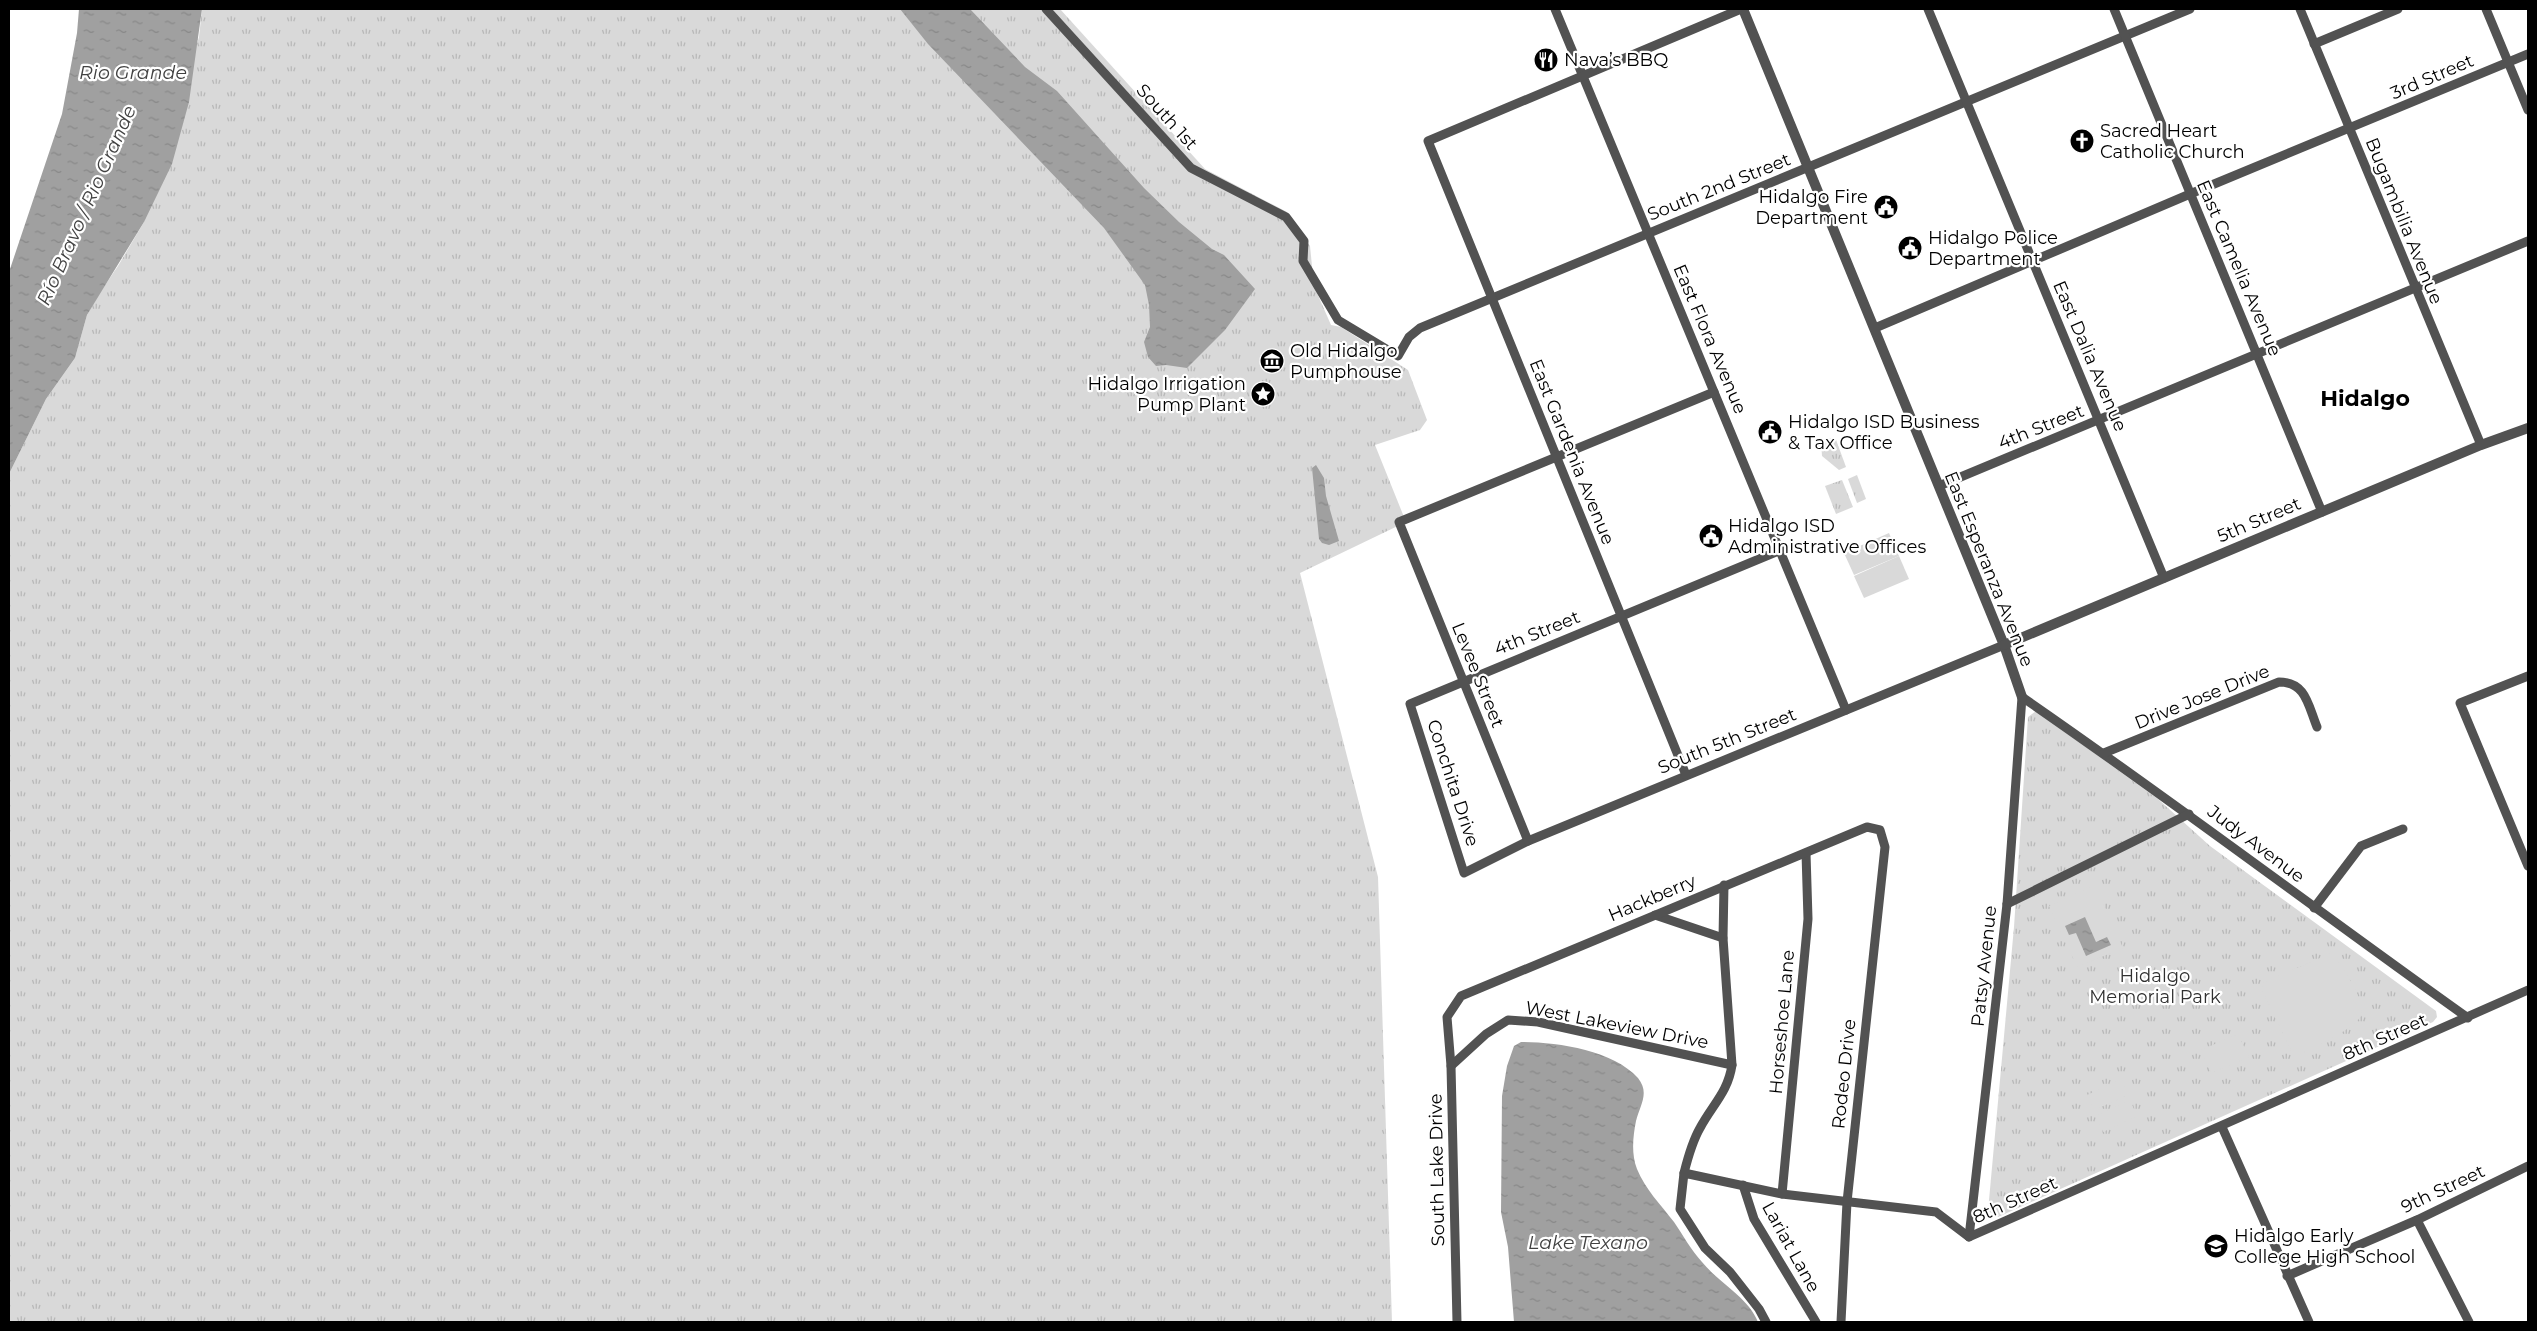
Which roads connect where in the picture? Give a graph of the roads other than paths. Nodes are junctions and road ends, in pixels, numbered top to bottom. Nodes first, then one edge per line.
1 (1046, 9) edge
2 (1555, 9) edge
3 (1742, 9) edge
4 (1928, 9) edge
5 (2114, 9) edge
6 (2190, 9) edge
7 (2300, 9) edge
8 (2398, 9) edge
9 (2486, 9) edge
10 (2126, 36) junction
11 (2314, 44) junction
12 (2528, 54) edge
13 (2509, 62) junction
14 (1582, 75) junction
15 (1967, 102) junction
16 (2528, 110) edge
17 (2349, 130) junction
18 (1809, 169) junction
19 (2190, 194) junction
20 (1648, 232) junction
21 (2528, 241) edge
22 (2032, 260) junction
23 (1303, 261) joint
24 (2414, 288) junction
25 (1491, 298) junction
26 (1875, 328) junction
27 (2258, 355) junction
28 (1714, 392) junction
29 (2099, 420) junction
30 (2528, 428) edge
31 (2481, 445) junction
32 (1556, 457) junction
33 (1939, 486) junction
34 (2322, 512) junction
35 (1781, 550) junction
36 (2164, 578) junction
37 (1622, 615) junction
38 (2004, 645) junction
39 (2528, 676) edge
40 (1463, 681) junction
41 (2022, 697) junction
42 (1410, 704) joint
43 (1846, 710) junction
44 (2317, 727) dead end
45 (2104, 754) junction
46 (1686, 775) junction
47 (2189, 814) junction
48 (2403, 829) dead end
49 (1880, 830) joint
50 (1528, 841) junction
51 (1806, 853) junction
52 (2528, 866) edge
53 (1464, 873) joint
54 (1724, 885) junction
55 (2007, 904) junction
56 (2314, 908) junction
57 (1655, 916) junction
58 (1723, 938) junction
59 (2528, 990) edge
60 (1447, 1017) joint
61 (2468, 1018) junction
62 (1732, 1065) junction
63 (1451, 1066) junction
64 (2222, 1127) junction
65 (2528, 1166) edge
66 (1684, 1173) junction
67 (1743, 1185) junction
68 (1782, 1194) junction
69 (1847, 1202) junction
70 (2417, 1220) junction
71 (1969, 1237) junction
72 (2288, 1276) junction
73 (1457, 1322) edge
74 (1766, 1322) edge
75 (1816, 1322) edge
76 (1840, 1322) edge
77 (2309, 1322) edge
78 (2469, 1322) edge

1 - 23 street, South 1st
2 - 14 street, East Flora Avenue
3 - 14 street
3 - 18 street, East Esperanza Avenue
4 - 15 street, East Dalia Avenue
5 - 10 street, East Camelia Avenue
6 - 10 street, South 2nd Street
7 - 11 street, Bugambilia Avenue
8 - 11 street
9 - 13 street
10 - 15 street, South 2nd Street
10 - 19 street, East Camelia Avenue
11 - 17 street, Bugambilia Avenue
12 - 13 street, 3rd Street
13 - 16 street
13 - 17 street, 3rd Street
14 - 20 street, East Flora Avenue
14 - 25 street, East Gardenia Avenue
15 - 18 street, South 2nd Street
15 - 22 street, East Dalia Avenue
17 - 19 street, 3rd Street
17 - 24 street, Bugambilia Avenue
18 - 20 street, South 2nd Street
18 - 26 street, East Esperanza Avenue
19 - 22 street, 3rd Street
19 - 27 street, East Camelia Avenue
20 - 25 street, South 2nd Street
20 - 28 street, East Flora Avenue
21 - 24 street
22 - 26 street, 3rd Street
22 - 29 street, East Dalia Avenue
23 - 25 street, South 2nd Street
24 - 27 street, 4th Street
24 - 31 street, Bugambilia Avenue
25 - 32 street, East Gardenia Avenue
26 - 33 street, East Esperanza Avenue
27 - 29 street, 4th Street
27 - 34 street, East Camelia Avenue
28 - 32 street
28 - 35 street, East Flora Avenue
29 - 33 street, 4th Street
29 - 36 street, East Dalia Avenue
30 - 31 street, 5th Street
31 - 34 street, 5th Street
32 - 37 street, East Gardenia Avenue
32 - 40 street, Levee Street
33 - 38 street, East Esperanza Avenue
34 - 36 street, 5th Street
35 - 37 street, 4th Street
35 - 43 street, East Flora Avenue
36 - 38 street, 5th Street
37 - 40 street, 4th Street
37 - 46 street, East Gardenia Avenue
38 - 41 street, East Esperanza Avenue
38 - 43 street, South 5th Street
39 - 52 street
40 - 42 street, 4th Street
40 - 50 street, Levee Street
41 - 45 street, Judy Avenue
41 - 55 street, Patsy Avenue
42 - 53 street, Conchita Drive
43 - 46 street, South 5th Street
44 - 45 street, Drive Jose Drive
45 - 47 street, Judy Avenue
46 - 50 street, South 5th Street
47 - 55 street
47 - 56 street, Judy Avenue
48 - 56 street
49 - 51 street, Hackberry
49 - 69 street, Rodeo Drive
50 - 53 street, South 5th Street
51 - 54 street, Hackberry
51 - 68 street, Horseshoe Lane
54 - 57 street, Hackberry
54 - 58 street
55 - 71 street, Patsy Avenue
56 - 61 street, Judy Avenue
57 - 58 street
57 - 60 street, Hackberry
58 - 62 street
59 - 61 street, 8th Street
60 - 63 street, South Lake Drive
61 - 64 street, 8th Street
62 - 63 street, West Lakeview Drive
62 - 66 street
63 - 73 street, South Lake Drive
64 - 71 street, 8th Street
64 - 72 street
65 - 70 street, 9th Street
66 - 67 street, 8th Street
66 - 74 street
67 - 68 street, 8th Street
67 - 75 street, Lariat Lane
68 - 69 street, 8th Street
69 - 71 street, 8th Street
69 - 76 street, Rodeo Drive
70 - 72 street, 9th Street
70 - 78 street
72 - 77 street

